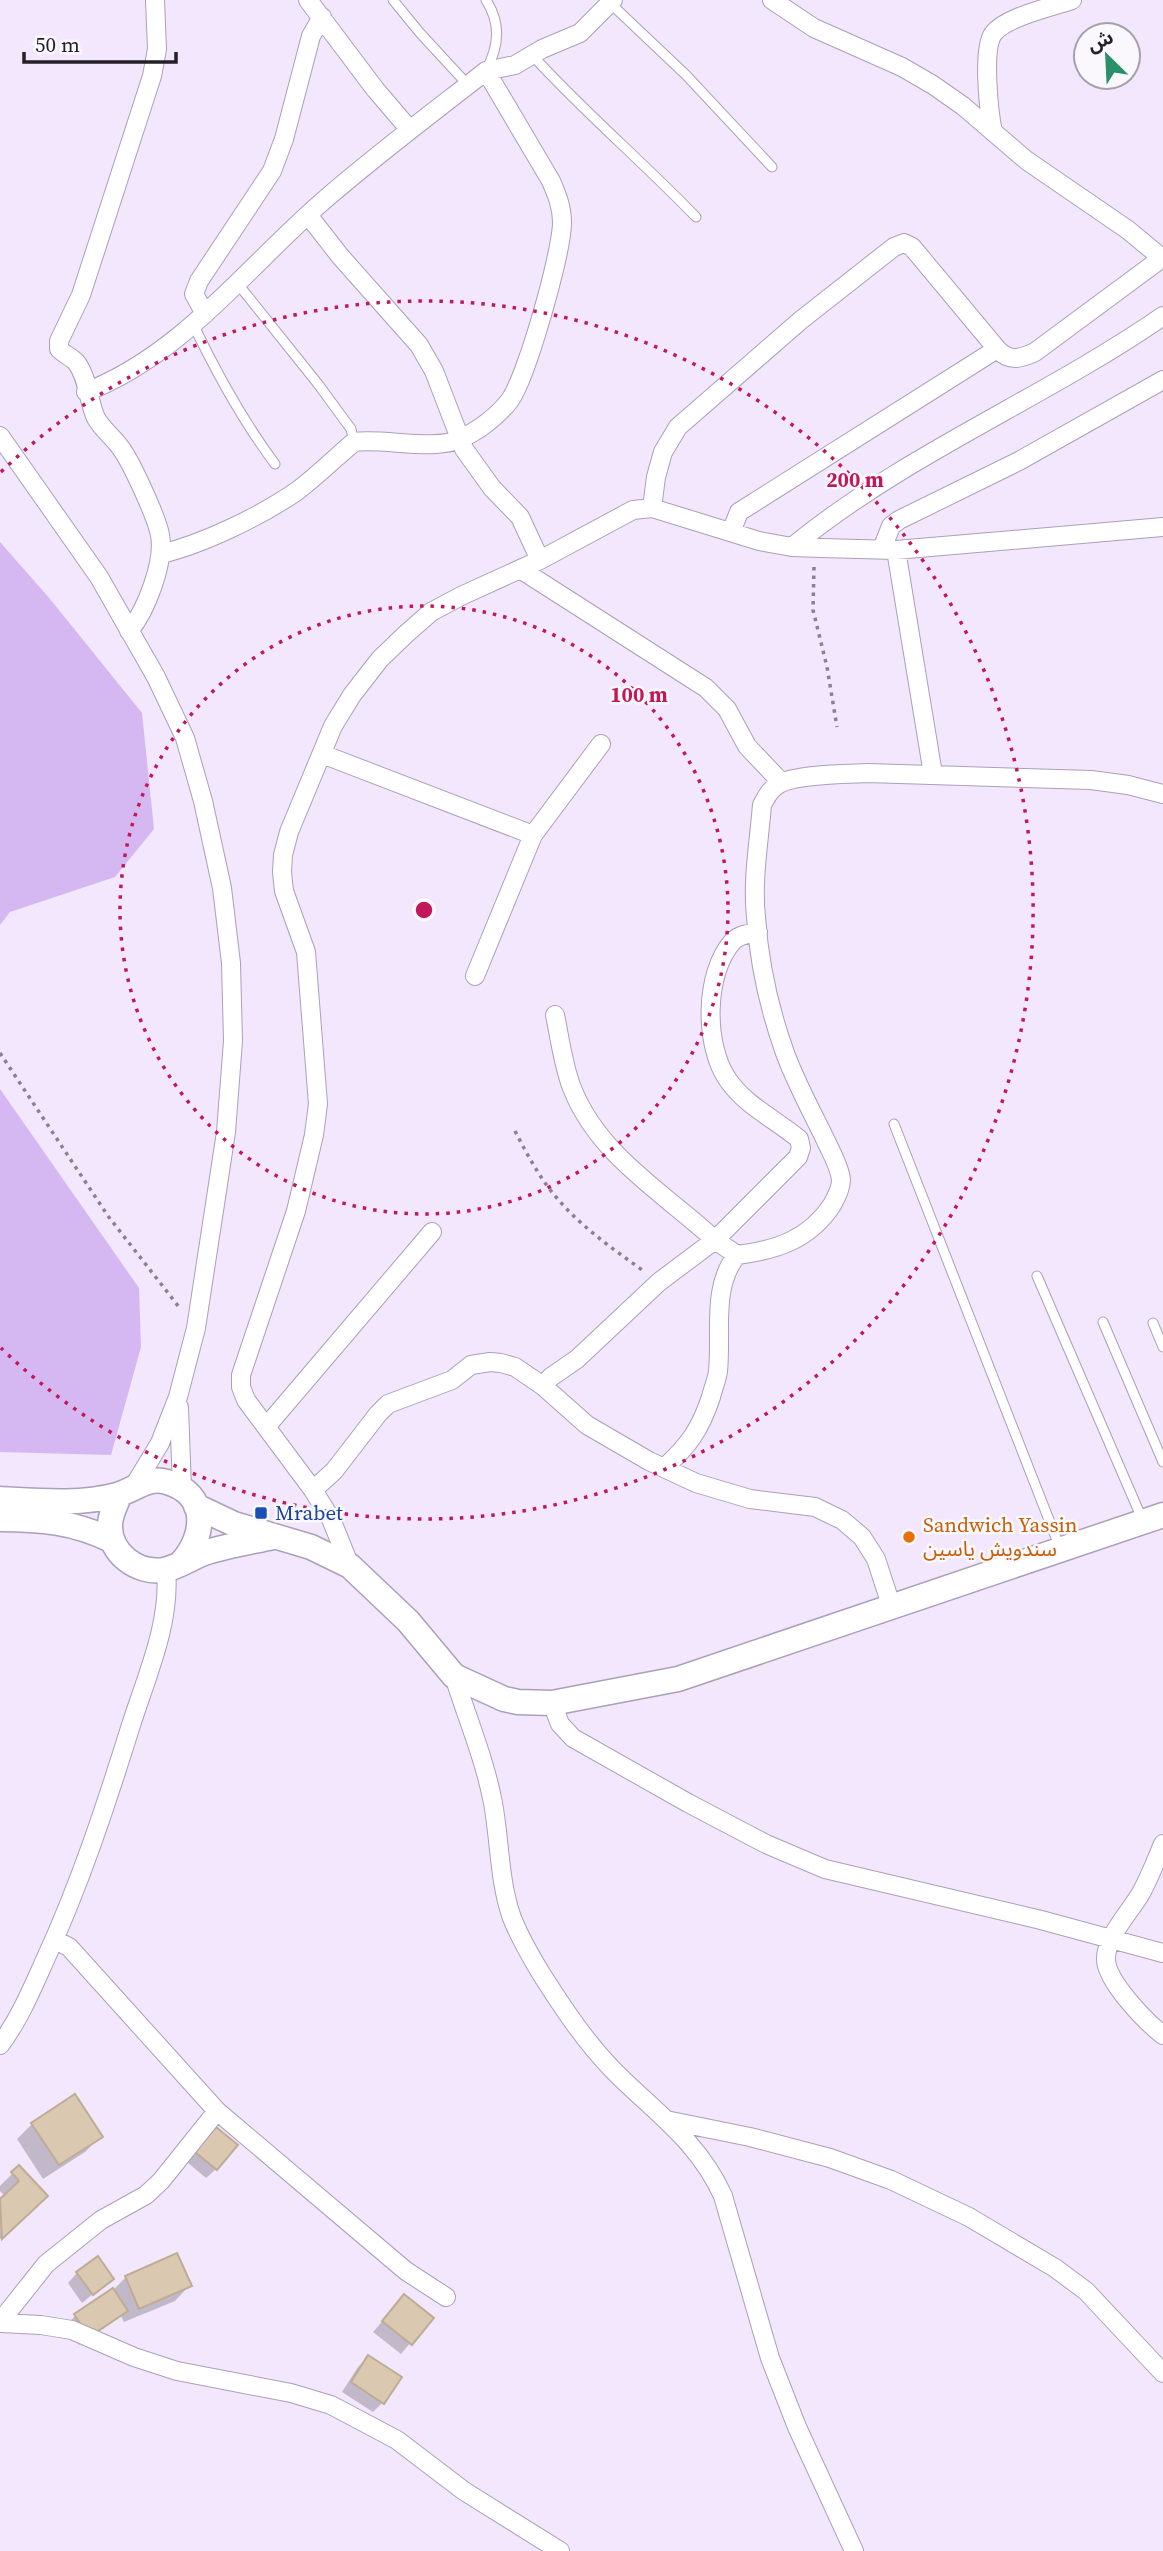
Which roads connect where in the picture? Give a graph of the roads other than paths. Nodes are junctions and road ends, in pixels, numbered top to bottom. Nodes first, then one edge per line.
1 (155, 0) edge
2 (308, 0) edge
3 (393, 0) edge
4 (486, 0) edge
5 (772, 0) edge
6 (1072, 0) edge
7 (611, 2) edge
8 (322, 17) junction
9 (532, 55) junction
10 (485, 71) junction
11 (468, 85) junction
12 (410, 130) junction
13 (993, 132) junction
14 (772, 167) dead end
15 (308, 215) junction
16 (696, 217) dead end
17 (1163, 258) edge
18 (238, 284) junction
19 (1163, 316) edge
20 (200, 320) junction
21 (997, 349) junction
22 (1163, 380) edge
23 (86, 392) junction
24 (0, 436) edge
25 (460, 439) junction
26 (354, 442) junction
27 (275, 464) dead end
28 (652, 508) junction
29 (1163, 527) edge
30 (731, 532) junction
31 (792, 547) junction
32 (889, 550) junction
33 (160, 554) junction
34 (540, 561) junction
35 (520, 569) junction
36 (130, 631) junction
37 (601, 744) dead end
38 (322, 754) junction
39 (933, 774) junction
40 (781, 782) junction
41 (1163, 794) edge
42 (533, 835) junction
43 (758, 932) junction
44 (475, 976) dead end
45 (555, 1015) dead end
46 (894, 1124) dead end
47 (800, 1151) junction
48 (835, 1160) junction
49 (432, 1232) dead end
50 (715, 1240) junction
51 (737, 1255) junction
52 (1037, 1276) dead end
53 (1103, 1322) dead end
54 (1153, 1323) dead end
55 (1163, 1347) edge
56 (543, 1386) junction
57 (178, 1396) junction
58 (266, 1427) junction
59 (1163, 1462) edge
60 (664, 1468) junction
61 (127, 1490) junction
62 (313, 1490) junction
63 (189, 1498) junction
64 (0, 1499) edge
65 (1153, 1518) edge
66 (0, 1519) edge
67 (274, 1537) junction
68 (111, 1540) junction
69 (1060, 1548) junction
70 (173, 1566) junction
71 (350, 1566) junction
72 (892, 1608) junction
73 (454, 1676) junction
74 (552, 1703) junction
75 (1163, 1843) edge
76 (55, 1940) junction
77 (1112, 1940) junction
78 (1163, 1953) edge
79 (1163, 2035) edge
80 (0, 2045) edge
81 (218, 2111) junction
82 (666, 2120) junction
83 (446, 2297) dead end
84 (0, 2322) edge
85 (1163, 2373) edge
86 (560, 2551) edge
87 (854, 2551) edge

1 - 23 street
2 - 8 street
3 - 11 lane
4 - 10 lane
5 - 13 street
6 - 13 street
7 - 9 street
7 - 14 lane
8 - 12 street
8 - 20 street
9 - 10 street
9 - 16 lane
10 - 11 street
10 - 25 street
11 - 12 street
12 - 15 street
13 - 17 street
15 - 18 street
15 - 25 street
17 - 21 street
18 - 20 street
18 - 26 lane
19 - 31 street
20 - 23 street
20 - 27 lane
21 - 28 street
21 - 30 street
22 - 32 street
23 - 33 street
24 - 36 street
25 - 26 street
25 - 34 street
26 - 33 street
28 - 30 street
28 - 34 street
29 - 32 street
30 - 31 street
31 - 32 street
32 - 39 street
33 - 36 street
34 - 35 street
35 - 38 street
35 - 40 street
36 - 57 street
37 - 42 street
38 - 42 street
38 - 58 street
39 - 40 street
39 - 41 street
40 - 43 street
42 - 44 street
43 - 47 street
43 - 48 street
45 - 50 street
46 - 69 lane
47 - 48 street
47 - 50 street
48 - 51 street
49 - 58 street
50 - 51 street
50 - 56 street
51 - 60 street
52 - 65 lane
53 - 59 lane
54 - 55 lane
56 - 60 street
56 - 62 street
57 - 61 street
57 - 63 street
58 - 62 street
60 - 72 street
61 - 63 street
61 - 64 street
61 - 68 street
62 - 71 street
63 - 67 street
63 - 70 street
65 - 69 street
66 - 68 street
67 - 70 street
67 - 71 street
68 - 70 street
69 - 72 street
70 - 76 street
71 - 73 street
72 - 74 street
73 - 74 street
73 - 82 street
74 - 77 street
75 - 77 street
76 - 80 street
76 - 81 street
77 - 78 street
77 - 79 street
81 - 83 street
81 - 84 street
82 - 85 street
82 - 87 street
84 - 86 street

